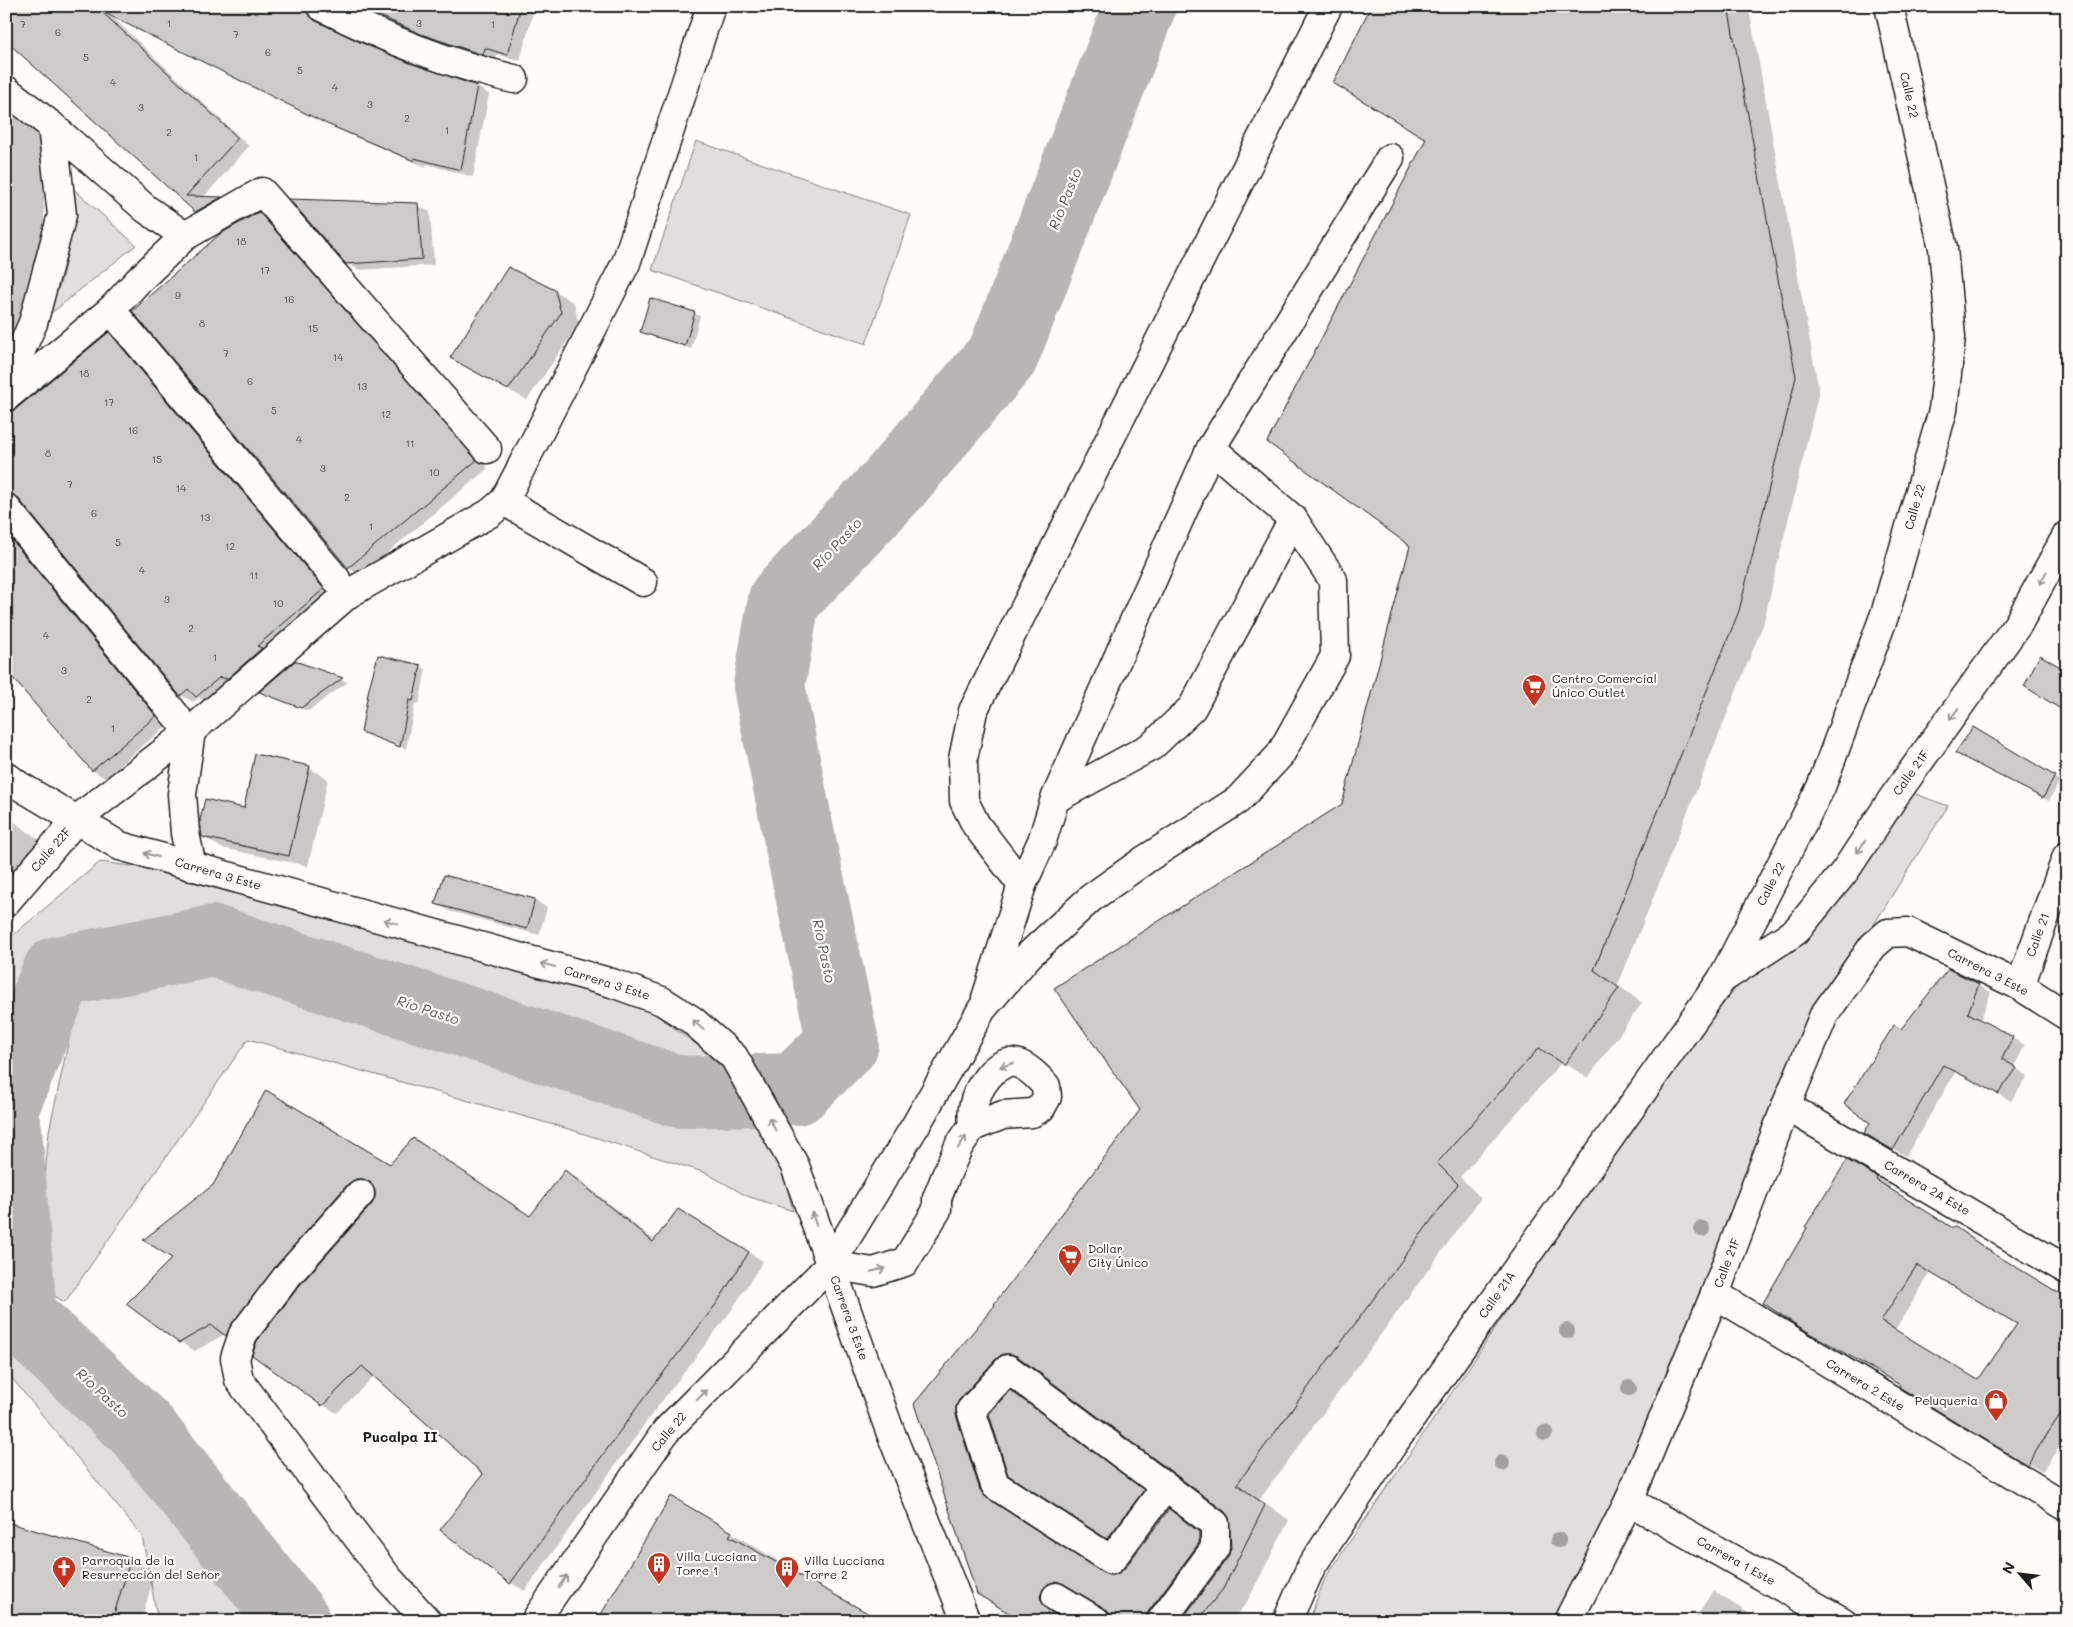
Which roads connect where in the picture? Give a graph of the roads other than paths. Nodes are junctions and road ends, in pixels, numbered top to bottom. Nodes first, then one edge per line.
1 (321, 6) edge
2 (711, 6) edge
3 (1328, 6) edge
4 (1889, 6) edge
5 (514, 79) dead end
6 (6, 90) edge
7 (52, 126) junction
8 (1390, 158) dead end
9 (185, 236) junction
10 (111, 310) junction
11 (6, 384) edge
12 (6, 397) edge
13 (1211, 448) junction
14 (487, 449) dead end
15 (504, 501) junction
16 (6, 508) edge
17 (1293, 519) junction
18 (2067, 536) edge
19 (336, 579) dead end
20 (643, 582) dead end
21 (184, 724) junction
22 (6, 776) edge
23 (1055, 799) junction
24 (76, 820) junction
25 (2067, 856) edge
26 (192, 867) junction
27 (1022, 885) junction
28 (6, 902) edge
29 (1908, 932) joint
30 (1722, 979) junction
31 (2020, 986) junction
32 (982, 1009) junction
33 (2067, 1016) edge
34 (1786, 1106) junction
35 (972, 1127) dead end
36 (360, 1194) dead end
37 (830, 1265) junction
38 (2067, 1270) edge
39 (1715, 1294) junction
40 (1160, 1494) dead end
41 (1629, 1501) junction
42 (2067, 1507) edge
43 (1056, 1597) dead end
44 (428, 1621) edge
45 (535, 1621) edge
46 (966, 1621) edge
47 (1096, 1621) edge
48 (1161, 1621) edge
49 (1288, 1621) edge
50 (1568, 1621) edge
51 (1842, 1621) edge

1 - 5 street
2 - 15 street
3 - 27 street
4 - 30 street, Calle 22
6 - 7 street
7 - 9 street
7 - 11 street
8 - 13 street
9 - 10 street
9 - 14 street
10 - 12 street
10 - 19 street
13 - 17 street
13 - 23 street
15 - 20 street
15 - 21 street, Calle 22F
16 - 21 street
17 - 23 street
17 - 32 street
18 -> 30 street, Calle 21F
21 - 24 street, Calle 22F
21 - 26 street
22 - 24 street, Carrera 3 Este
23 - 27 street
26 -> 24 street, Carrera 3 Este
24 - 28 street, Calle 22F
25 - 31 street, Calle 21
37 -> 26 street, Carrera 3 Este
27 - 32 street
29 - 31 street, Carrera 3 Este
29 - 34 street, Calle 21F
30 - 49 street, Calle 21A
31 - 33 street, Carrera 3 Este
32 - 37 street, Calle 22
34 - 38 street, Carrera 2A Este
34 - 39 street, Calle 21F
37 -> 35 street
36 - 44 street
45 -> 37 street, Calle 22
37 - 46 street, Carrera 3 Este
39 - 41 street, Calle 21F
39 - 42 street, Carrera 2 Este
40 - 48 street
41 - 50 street, Calle 21F
41 - 51 street, Carrera 1 Este
43 - 47 street

